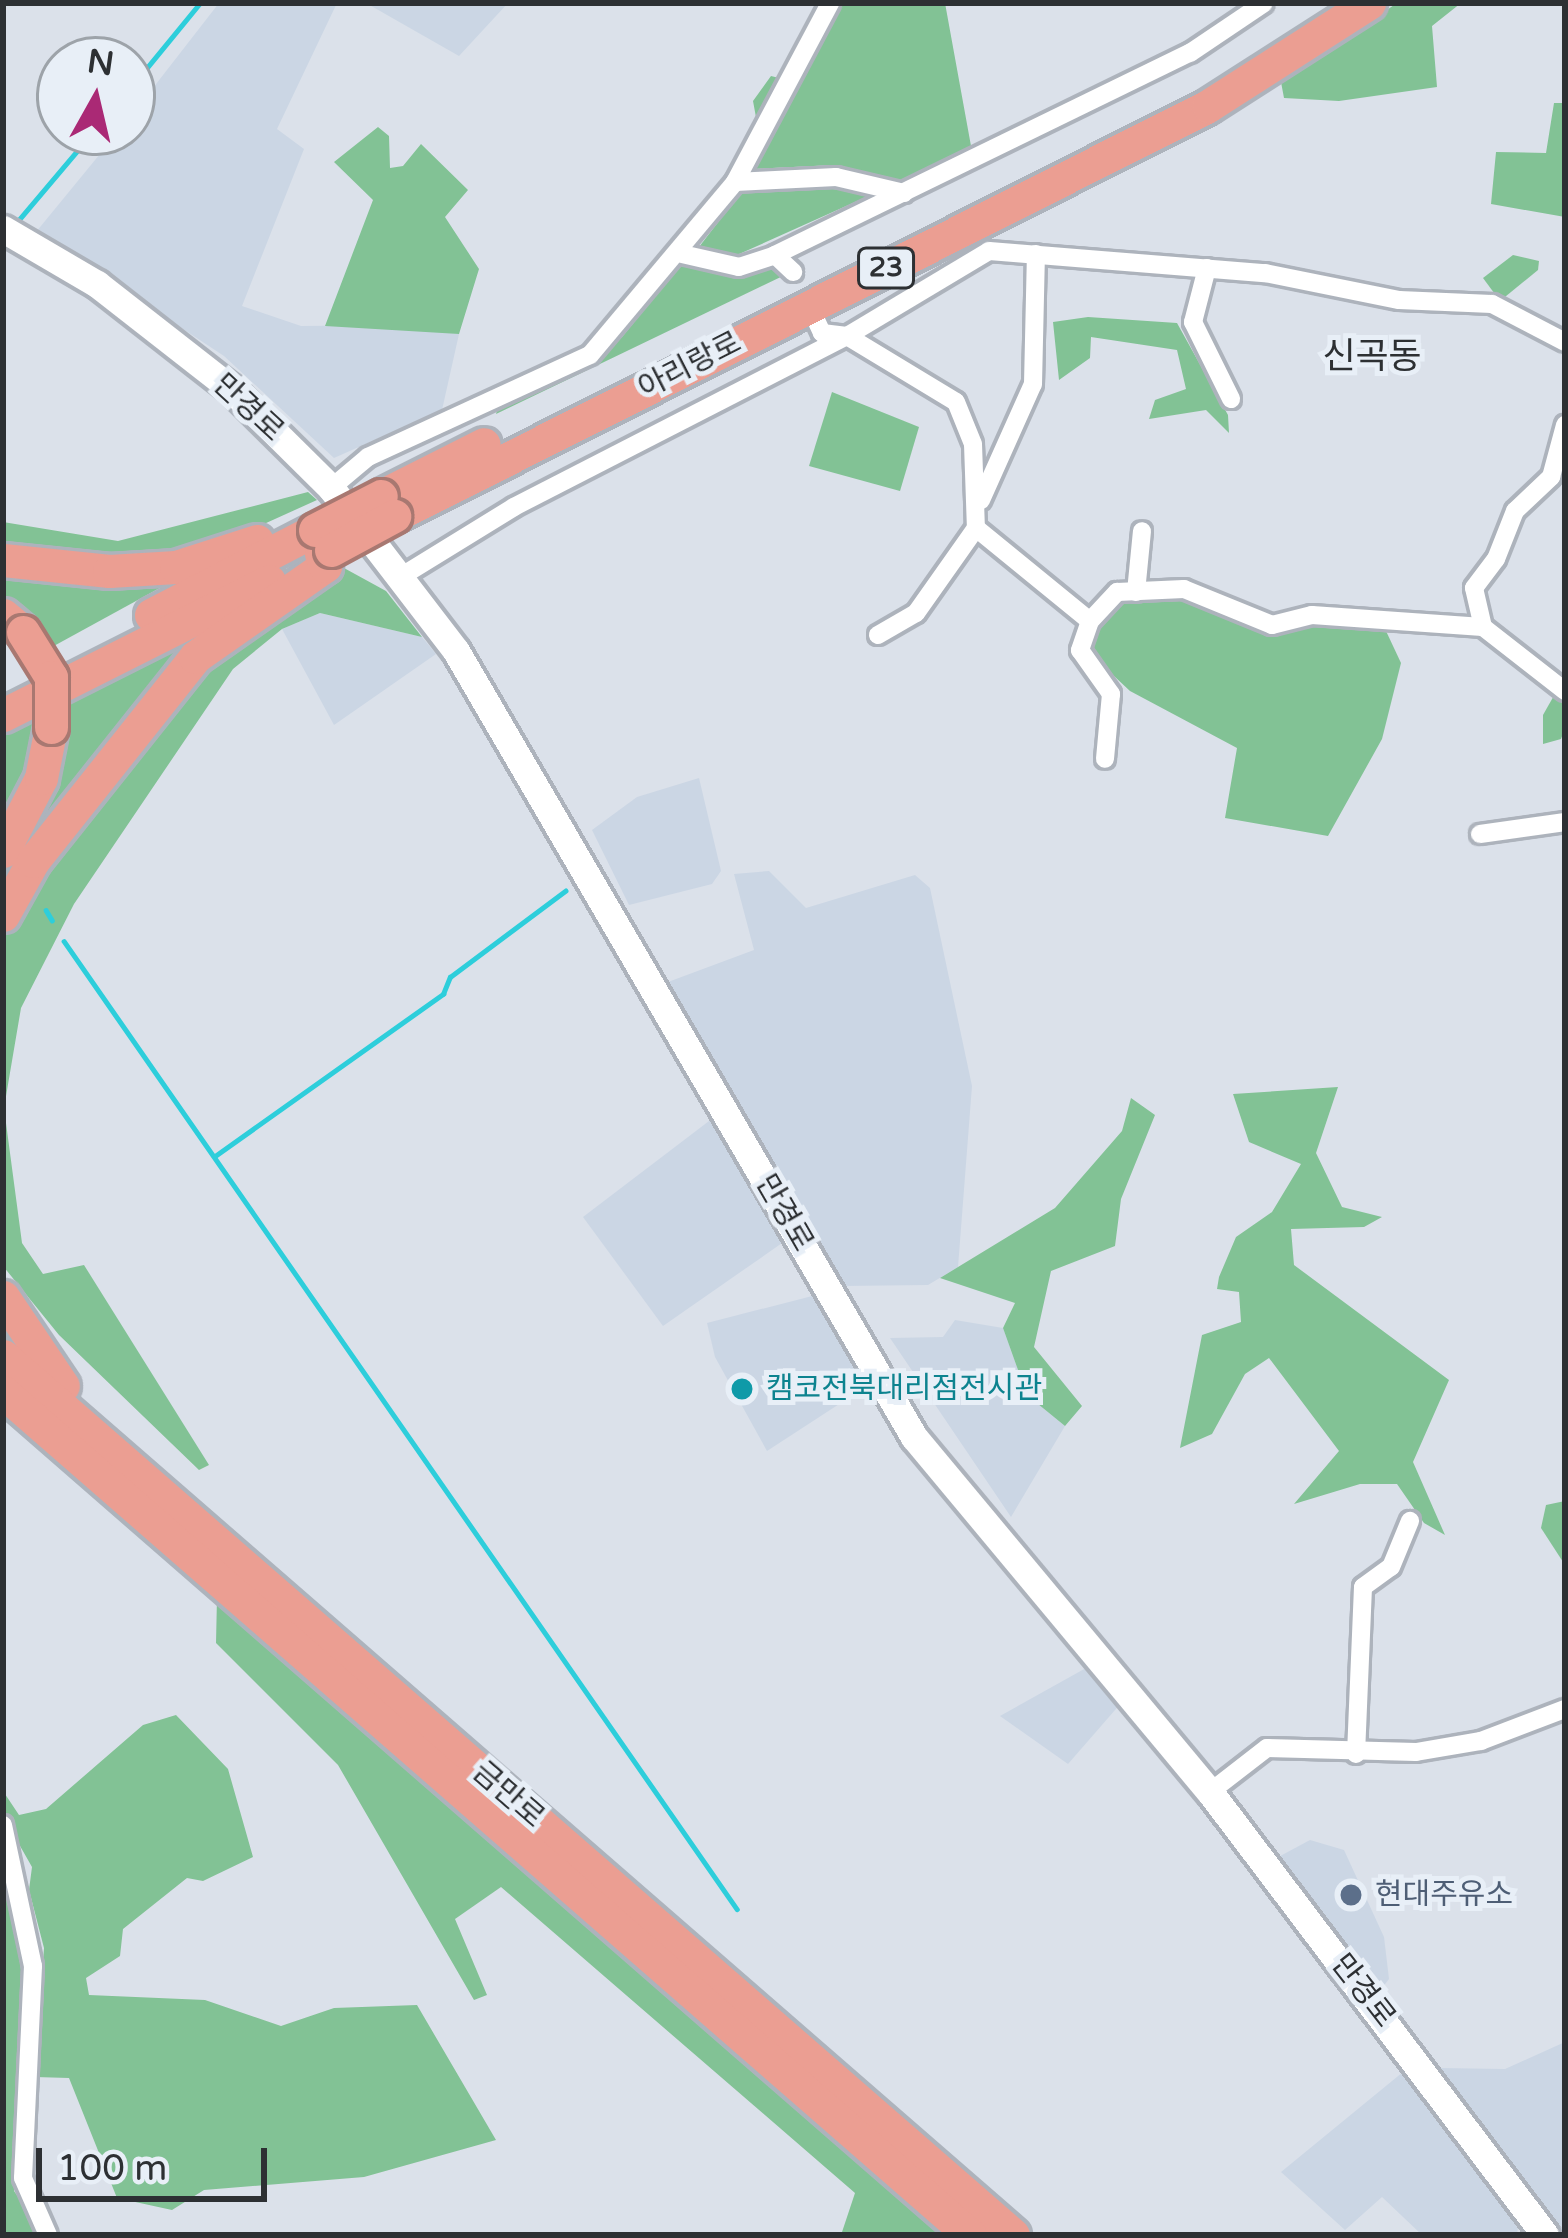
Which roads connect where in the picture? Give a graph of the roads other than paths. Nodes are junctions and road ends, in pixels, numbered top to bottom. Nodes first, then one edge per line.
1 (830, 3) edge
2 (1264, 3) edge
3 (1332, 3) edge
4 (1369, 3) edge
5 (735, 182) junction
6 (904, 194) junction
7 (3, 229) edge
8 (682, 254) junction
9 (1036, 254) junction
10 (775, 255) junction
11 (1207, 268) junction
12 (794, 272) dead end
13 (816, 320) dead end
14 (848, 336) junction
15 (1564, 348) edge
16 (1231, 399) dead end
17 (1565, 424) edge
18 (331, 488) junction
19 (980, 500) junction
20 (387, 506) junction
21 (976, 528) junction
22 (1142, 531) dead end
23 (319, 542) junction
24 (3, 560) edge
25 (397, 579) junction
26 (1136, 592) junction
27 (1090, 621) junction
28 (13, 623) edge
29 (1483, 627) junction
30 (878, 635) dead end
31 (3, 691) edge
32 (1565, 691) edge
33 (3, 715) edge
34 (1105, 759) dead end
35 (1565, 822) edge
36 (1480, 834) dead end
37 (3, 851) edge
38 (3, 915) edge
39 (3, 1297) edge
40 (3, 1356) edge
41 (8, 1402) edge
42 (115, 1454) junction
43 (1410, 1521) dead end
44 (1565, 1709) edge
45 (1356, 1754) junction
46 (1210, 1792) junction
47 (3, 1825) edge
48 (48, 2235) edge
49 (970, 2235) edge
50 (1013, 2235) edge
51 (1545, 2235) edge

1 - 5 street
2 - 6 street
3 - 20 highway, 아리랑로 / 23
4 - 20 highway, 아리랑로 / 23
5 - 6 street
5 - 8 street
6 - 10 street
7 - 18 street, 만경로
8 - 10 street
8 - 18 street
9 - 11 street
9 - 14 street
9 - 19 street
10 - 12 street
11 - 15 street
11 - 16 street
13 - 14 street
14 - 19 street
14 - 25 street
17 - 29 street
18 - 25 street, 만경로
19 - 21 street
20 - 23 highway, 아리랑로 / 23, bridge
21 - 27 street
21 - 30 street
22 - 26 street
23 - 24 highway
23 - 31 highway, 아리랑로 / 23
23 - 33 highway, 아리랑로 / 23
23 - 38 highway
25 - 46 street, 만경로
26 - 27 street
26 - 29 street
27 - 34 street
28 - 37 highway, bridge
29 - 32 street
35 - 36 street
39 - 42 highway
40 - 42 highway, 금만로
41 - 49 highway, 금만로
42 - 50 highway, 금만로
43 - 45 street
44 - 45 street
45 - 46 street
46 - 51 street, 만경로
47 - 48 street

